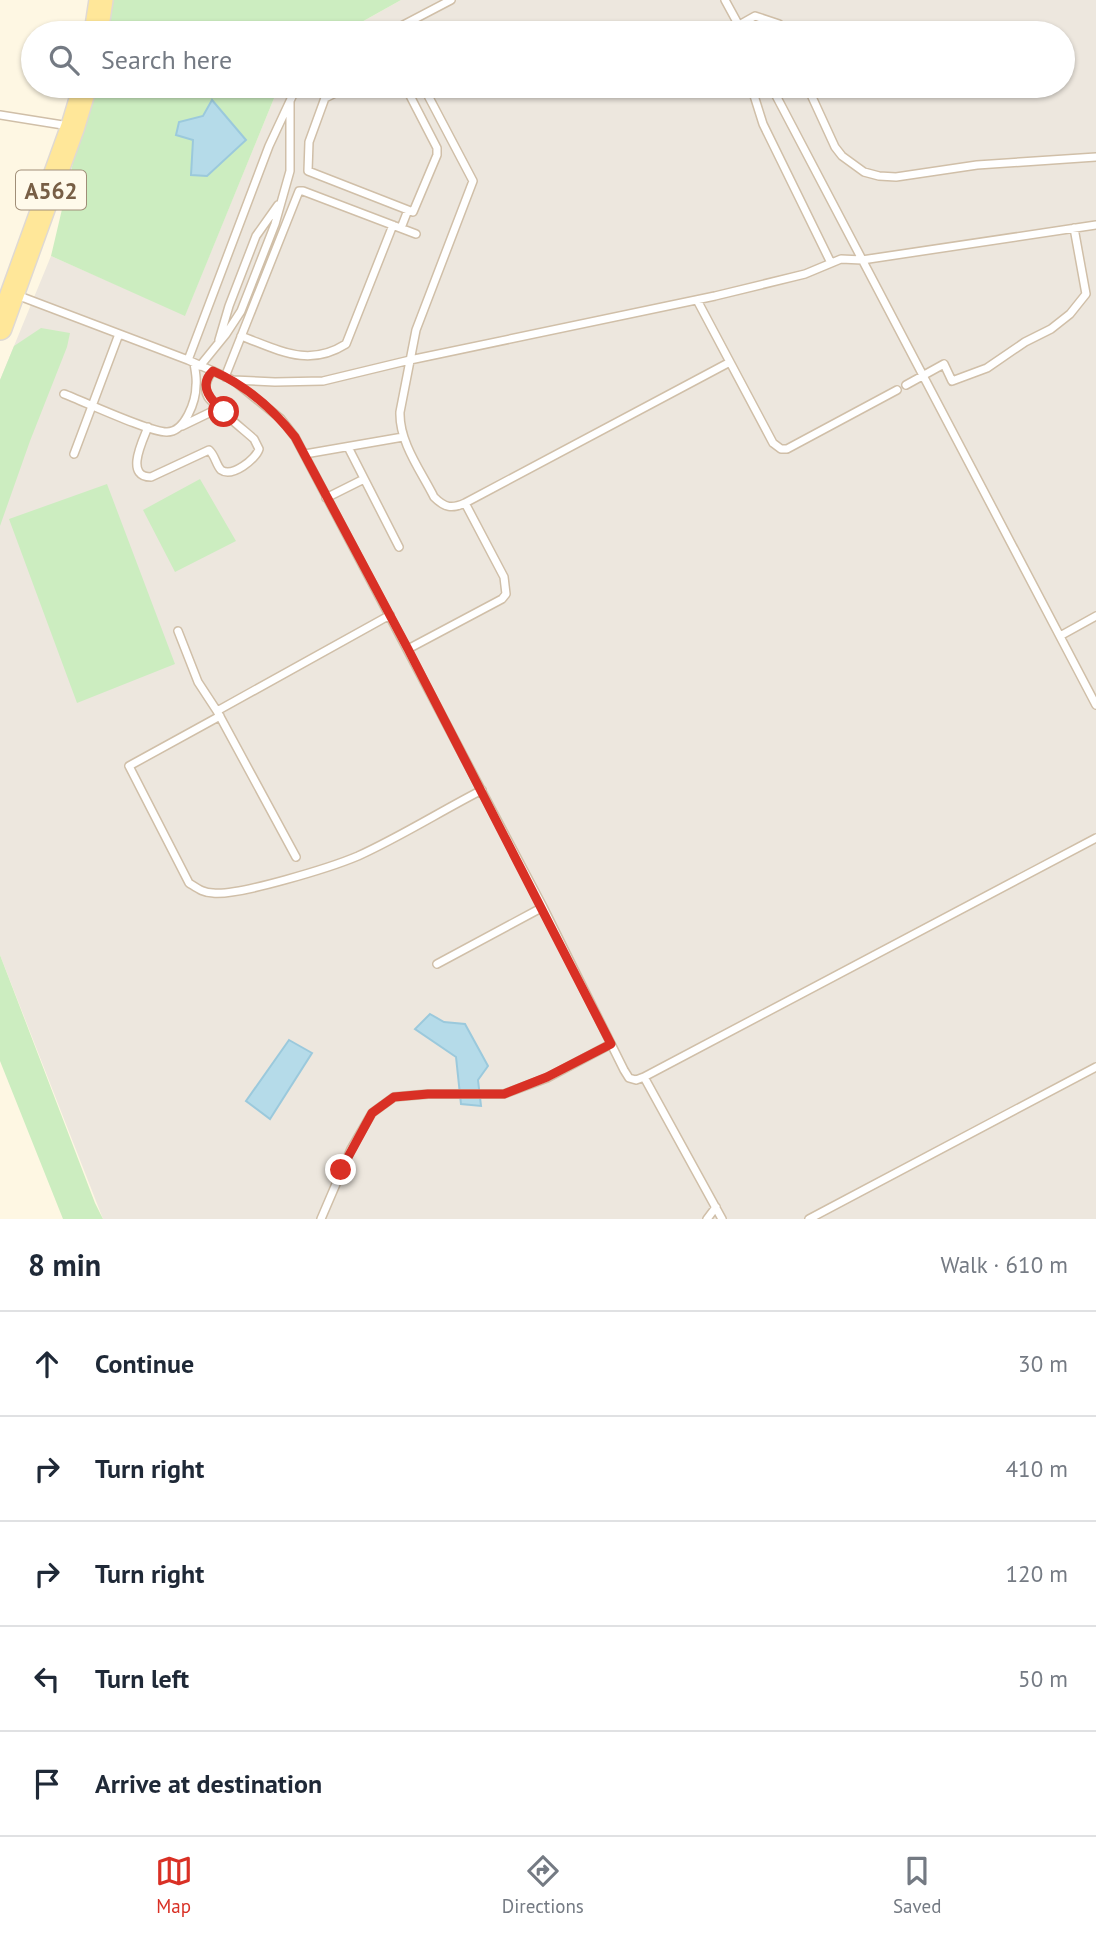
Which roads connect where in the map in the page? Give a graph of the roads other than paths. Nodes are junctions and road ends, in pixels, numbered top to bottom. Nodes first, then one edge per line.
1 (101, 0) edge
2 (451, 0) edge
3 (725, 0) edge
4 (98, 21) edge
5 (412, 21) edge
6 (736, 21) edge
7 (750, 21) edge
8 (770, 21) edge
9 (81, 98) edge
10 (290, 98) joint
11 (327, 98) edge
12 (411, 98) edge
13 (429, 98) edge
14 (755, 98) edge
15 (777, 98) edge
16 (813, 98) edge
17 (0, 115) edge
18 (73, 126) junction
19 (1096, 158) edge
20 (288, 185) junction
21 (408, 210) junction
22 (1096, 225) edge
23 (397, 226) junction
24 (1074, 228) junction
25 (416, 234) dead end
26 (862, 260) junction
27 (831, 264) junction
28 (13, 294) junction
29 (697, 300) junction
30 (0, 328) edge
31 (119, 334) junction
32 (242, 336) junction
33 (218, 344) junction
34 (410, 360) junction
35 (730, 362) junction
36 (194, 363) junction
37 (213, 371) junction
38 (923, 375) junction
39 (229, 378) junction
40 (906, 385) dead end
41 (897, 390) dead end
42 (64, 394) dead end
43 (92, 405) junction
44 (224, 412) junction
45 (148, 427) junction
46 (179, 428) junction
47 (403, 437) junction
48 (348, 447) junction
49 (74, 454) dead end
50 (305, 454) junction
51 (364, 480) junction
52 (326, 498) junction
53 (465, 503) junction
54 (399, 547) dead end
55 (390, 615) junction
56 (1096, 617) edge
57 (178, 632) dead end
58 (1060, 636) junction
59 (408, 649) junction
60 (1096, 705) edge
61 (219, 713) junction
62 (482, 790) junction
63 (1096, 838) edge
64 (296, 858) dead end
65 (543, 907) junction
66 (438, 964) dead end
67 (611, 1044) junction
68 (1096, 1066) edge
69 (644, 1077) junction
70 (716, 1208) junction
71 (321, 1219) edge
72 (707, 1219) edge
73 (722, 1219) edge
74 (809, 1219) edge

1 - 4 main road
2 - 5 lane
3 - 6 lane
7 - 8 lane
9 - 18 main road, A562
10 - 20 lane
10 - 36 lane
11 - 21 lane
12 - 21 lane
13 - 34 lane
14 - 27 lane
15 - 26 lane
16 - 19 lane
17 - 18 lane
18 - 28 main road, A562
20 - 33 lane
20 - 33 lane
21 - 23 lane
22 - 24 lane
23 - 25 lane
23 - 32 lane
23 - 32 lane
24 - 26 lane
24 - 38 lane
26 - 27 lane
26 - 38 lane
27 - 29 lane
28 - 30 main road, A562
28 - 31 lane
29 - 34 lane
29 - 35 lane
31 - 36 lane
31 - 43 lane
32 - 39 lane
33 - 36 lane
34 - 39 lane
34 - 47 lane
35 - 41 lane
35 - 53 lane
36 - 37 lane
36 - 46 lane
37 - 39 lane
37 - 44 lane
38 - 40 lane
38 - 58 lane
39 - 50 lane
42 - 43 lane
43 - 45 lane
43 - 49 lane
44 - 45 lane
44 - 46 lane
45 - 46 lane
47 - 48 lane
47 - 53 lane
48 - 50 lane
48 - 51 lane
50 - 52 lane
51 - 52 lane
51 - 54 lane
52 - 55 lane
53 - 59 lane
55 - 59 lane
55 - 61 lane
56 - 58 lane
57 - 61 lane
58 - 60 lane
59 - 62 lane
61 - 62 lane
61 - 64 lane
62 - 65 lane
63 - 69 lane
65 - 66 lane
65 - 67 lane
67 - 69 lane
67 - 71 lane
68 - 74 lane
69 - 70 lane
70 - 72 lane
70 - 73 lane

